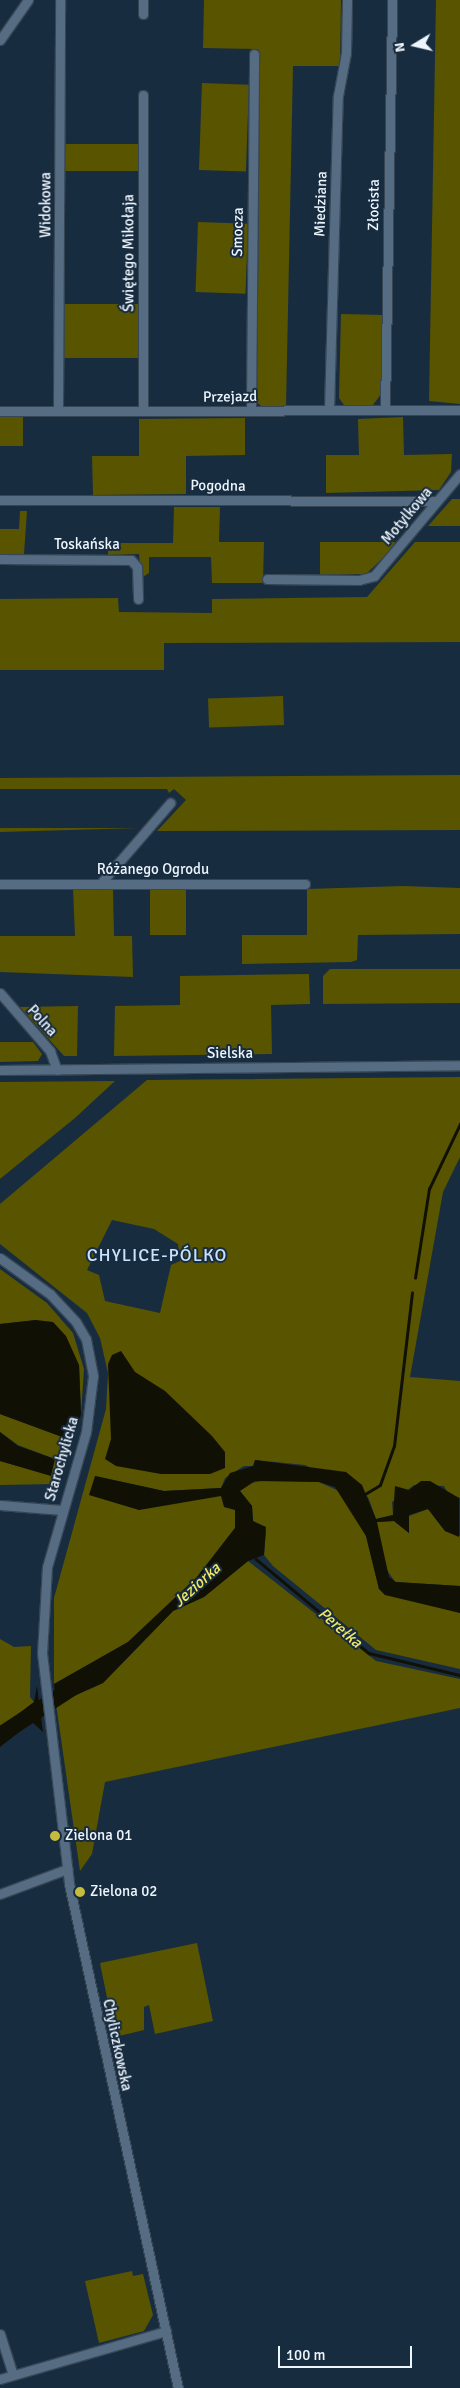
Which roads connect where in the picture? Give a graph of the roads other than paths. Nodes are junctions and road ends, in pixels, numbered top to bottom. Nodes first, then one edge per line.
1 (28, 0) edge
2 (60, 0) edge
3 (143, 0) edge
4 (347, 0) edge
5 (392, 0) edge
6 (143, 14) dead end
7 (0, 40) edge
8 (254, 54) dead end
9 (143, 96) dead end
10 (251, 410) junction
11 (329, 410) junction
12 (385, 410) junction
13 (460, 410) edge
14 (0, 411) edge
15 (58, 411) junction
16 (143, 411) junction
17 (460, 474) edge
18 (0, 500) edge
19 (436, 501) junction
20 (0, 559) edge
21 (267, 579) dead end
22 (138, 600) dead end
23 (170, 803) dead end
24 (101, 883) junction
25 (0, 884) edge
26 (305, 884) dead end
27 (0, 993) edge
28 (460, 1065) edge
29 (0, 1070) edge
30 (57, 1070) junction
31 (0, 1258) edge
32 (0, 1505) edge
33 (62, 1510) junction
34 (48, 1706) joint
35 (67, 1869) junction
36 (0, 1894) edge
37 (166, 2331) junction
38 (0, 2334) edge
39 (13, 2375) junction
40 (0, 2379) edge
41 (178, 2388) edge

1 - 7 street
2 - 15 street, Widokowa
3 - 6 street
4 - 11 street, Miedziana
5 - 12 street, Złocista
8 - 10 street, Smocza
9 - 16 street, Świętego Mikołaja
10 - 11 street, Przejazd
10 - 16 street, Przejazd
11 - 12 street, Przejazd
12 - 13 street, Przejazd
14 - 15 street, Przejazd
15 - 16 street, Przejazd
17 - 19 street, Motylkowa
18 - 19 street, Pogodna
19 - 21 street, Motylkowa
20 - 22 street, Toskańska
23 - 24 street
24 - 25 street, Różanego Ogrodu
24 - 26 street, Różanego Ogrodu
27 - 30 street, Polna
28 - 30 street, Sielska
29 - 30 street, Sielska
31 - 33 street, Starochylicka
32 - 33 street
33 - 34 street, Starochylicka
34 - 35 street, Chyliczkowska
35 - 36 street
35 - 37 street, Chyliczkowska
37 - 39 street
37 - 41 street, Chyliczkowska
38 - 39 street
39 - 40 street

